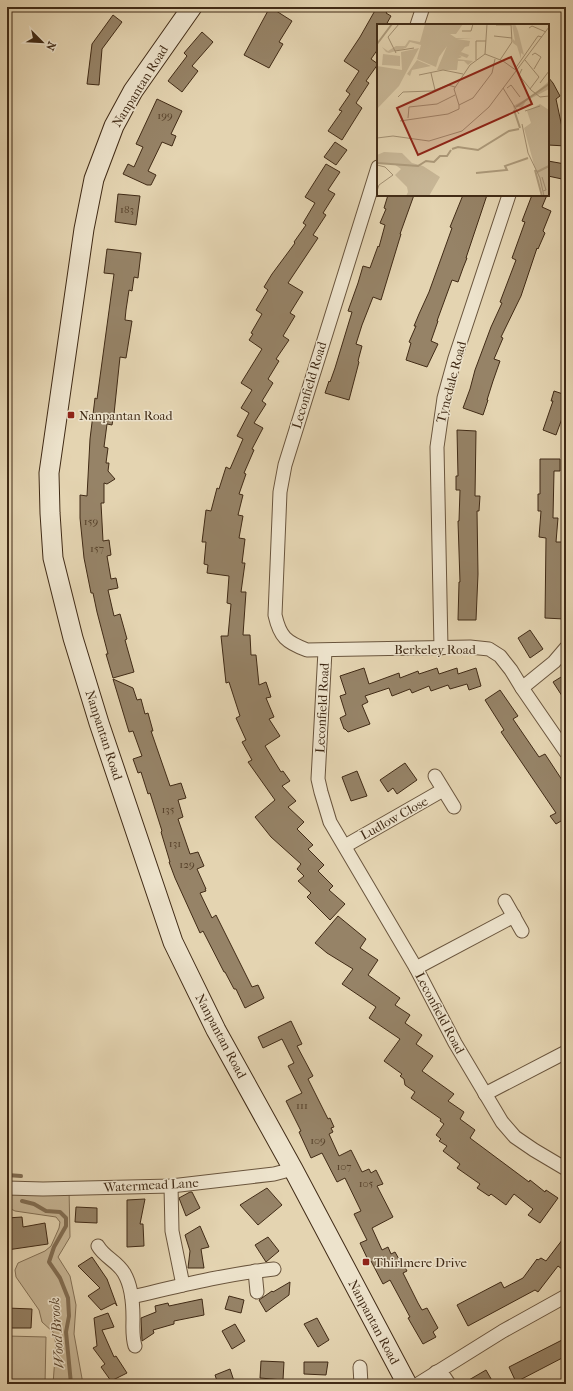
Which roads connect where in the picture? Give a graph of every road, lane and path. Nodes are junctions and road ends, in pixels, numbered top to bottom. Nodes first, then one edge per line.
1 (192, 7) edge
2 (423, 7) edge
3 (417, 24) edge
4 (377, 169) edge
5 (509, 196) edge
6 (441, 648) junction
7 (566, 648) edge
8 (325, 650) junction
9 (522, 688) junction
10 (566, 752) edge
11 (435, 776) dead end
12 (443, 790) junction
13 (454, 807) dead end
14 (344, 846) junction
15 (506, 900) dead end
16 (514, 916) junction
17 (522, 931) dead end
18 (416, 968) junction
19 (566, 1052) edge
20 (485, 1094) junction
21 (293, 1169) junction
22 (566, 1169) edge
23 (171, 1186) junction
24 (7, 1188) edge
25 (98, 1246) dead end
26 (274, 1269) dead end
27 (255, 1271) junction
28 (184, 1285) junction
29 (257, 1292) dead end
30 (566, 1296) edge
31 (132, 1297) junction
32 (135, 1346) dead end
33 (360, 1367) dead end
34 (436, 1372) junction
35 (361, 1384) edge
36 (407, 1384) edge
37 (418, 1384) edge
38 (449, 1384) edge

1 - 21 street, Nanpantan Road
2 - 3 street
4 - 8 street, Leconfield Road
5 - 6 street, Tynedale Road
6 - 8 street, Berkeley Road
6 - 9 street, Berkeley Road
7 - 9 street
8 - 14 street, Leconfield Road
9 - 10 street, Berkeley Road
11 - 12 street, Ludlow Close
12 - 13 street, Ludlow Close
12 - 14 street, Ludlow Close
14 - 18 street, Leconfield Road
15 - 16 street
16 - 17 street
16 - 18 street
18 - 20 street, Leconfield Road
19 - 20 street
20 - 22 street, Leconfield Road
21 - 23 street, Watermead Lane
21 - 36 street, Nanpantan Road
23 - 24 street, Watermead Lane
23 - 28 street
25 - 31 street
26 - 27 street
27 - 28 street
27 - 29 street
28 - 31 street
30 - 34 street
31 - 32 street
33 - 35 street
34 - 37 street
34 - 38 street

